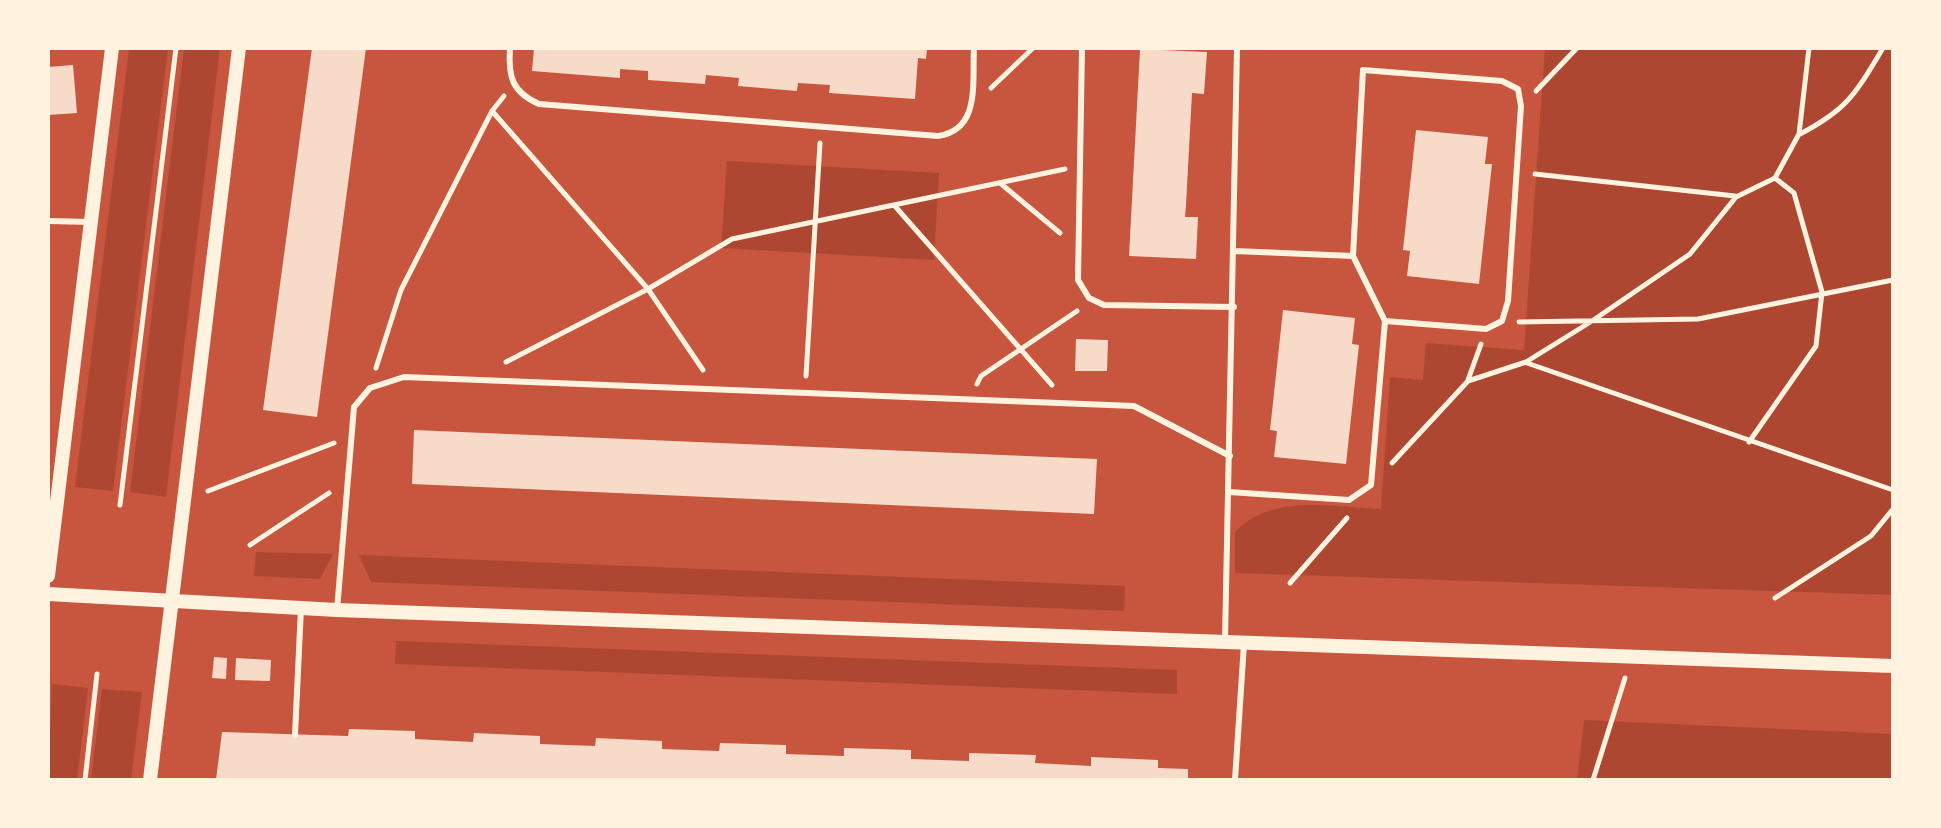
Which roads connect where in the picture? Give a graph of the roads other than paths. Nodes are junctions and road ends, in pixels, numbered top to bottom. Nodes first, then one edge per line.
1 (112, 48) edge
2 (239, 48) edge
3 (510, 48) edge
4 (974, 48) edge
5 (1082, 48) edge
6 (1237, 48) edge
7 (48, 221) edge
8 (92, 222) junction
9 (1235, 251) junction
10 (1353, 256) junction
11 (1234, 307) junction
12 (1385, 321) junction
13 (1230, 456) junction
14 (1229, 492) junction
15 (48, 576) edge
16 (48, 594) edge
17 (172, 602) junction
18 (301, 608) junction
19 (337, 610) junction
20 (1225, 641) junction
21 (1245, 642) junction
22 (1893, 666) edge
23 (295, 735) dead end
24 (150, 780) edge
25 (1235, 780) edge

1 - 8 street
2 - 17 street
3 - 4 lane
5 - 11 lane
6 - 9 lane
7 - 8 lane
8 - 15 street
9 - 10 lane
9 - 11 lane
10 - 12 lane
10 - 12 lane
11 - 13 lane
12 - 14 lane
13 - 14 lane
13 - 19 lane
14 - 20 lane
16 - 17 street
17 - 18 street
17 - 24 street
18 - 19 street
18 - 23 lane
19 - 20 street
20 - 21 street
21 - 22 street
21 - 25 lane

